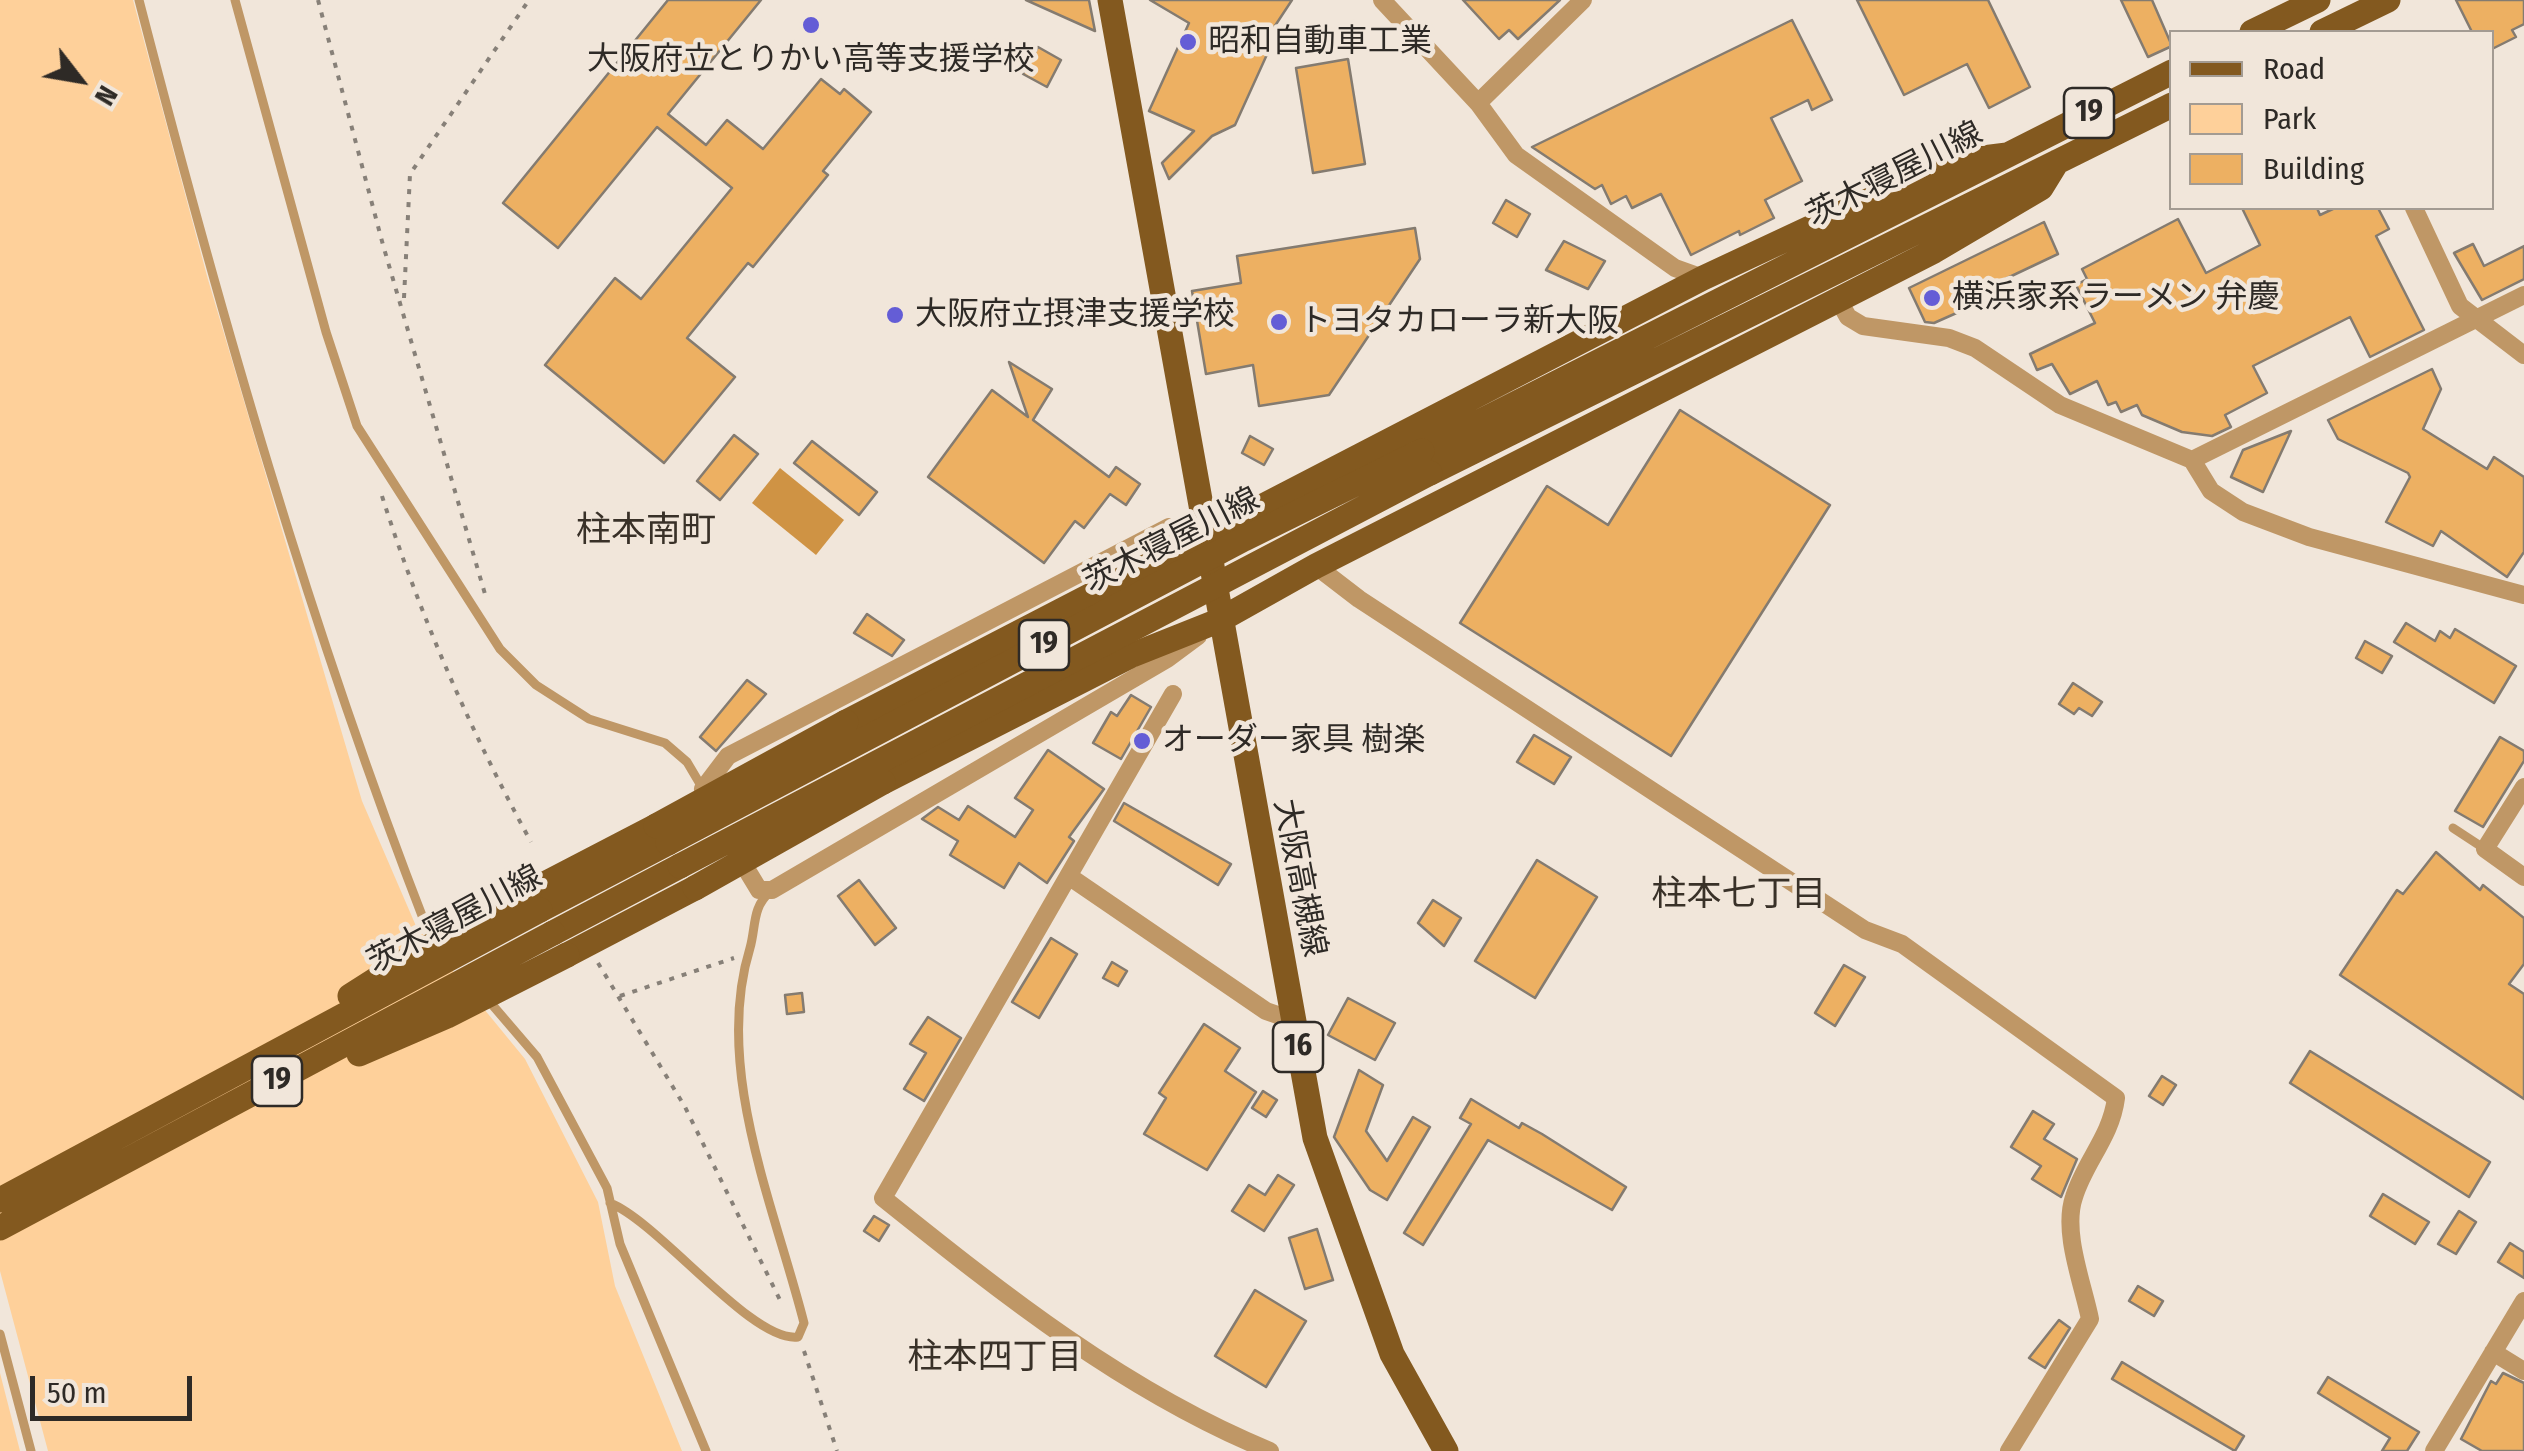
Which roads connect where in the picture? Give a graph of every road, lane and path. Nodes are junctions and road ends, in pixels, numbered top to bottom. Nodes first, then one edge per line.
1 (139, 0) edge
2 (235, 0) edge
3 (318, 0) edge
4 (529, 0) edge
5 (1110, 0) edge
6 (1382, 0) edge
7 (1583, 0) edge
8 (2318, 0) edge
9 (2388, 0) edge
10 (2256, 30) edge
11 (2330, 30) edge
12 (2169, 74) edge
13 (1478, 103) junction
14 (2169, 106) edge
15 (2007, 155) junction
16 (2057, 162) junction
17 (2415, 210) edge
18 (1703, 278) junction
19 (2524, 294) edge
20 (1839, 301) junction
21 (404, 304) junction
22 (2473, 319) junction
23 (2524, 355) edge
24 (2192, 460) junction
25 (1426, 462) junction
26 (376, 482) dead end
27 (1206, 534) junction
28 (1316, 566) junction
29 (485, 594) dead end
30 (2524, 596) edge
31 (1218, 621) junction
32 (1173, 694) dead end
33 (2524, 787) edge
34 (703, 789) junction
35 (2453, 828) dead end
36 (662, 834) junction
37 (531, 842) dead end
38 (2485, 850) junction
39 (1070, 876) junction
40 (2524, 876) edge
41 (688, 877) junction
42 (772, 890) junction
43 (748, 954) junction
44 (595, 958) dead end
45 (620, 996) junction
46 (1292, 1020) junction
47 (204, 1105) junction
48 (0, 1200) edge
49 (610, 1203) junction
50 (0, 1228) edge
51 (2524, 1301) edge
52 (0, 1334) edge
53 (798, 1337) junction
54 (2493, 1352) junction
55 (809, 1362) dead end
56 (2524, 1371) edge
57 (2444, 1448) edge
58 (31, 1451) edge
59 (706, 1451) edge
60 (837, 1451) edge
61 (1270, 1451) edge
62 (1446, 1451) edge
63 (2009, 1451) edge

1 - 49 lane
2 - 34 lane
3 - 21 path
4 - 21 path
5 - 27 main road, 大阪高槻線 / 16
6 - 13 street
7 - 13 street
8 - 10 main road
9 - 11 main road
12 - 15 main road, 茨木寝屋川線 / 19
13 - 18 street
14 - 16 main road, 茨木寝屋川線 / 19
15 - 18 main road
15 - 25 main road, 茨木寝屋川線 / 19
16 - 20 main road
16 - 25 main road, 茨木寝屋川線 / 19
17 - 22 street
18 - 27 main road
19 - 22 street
20 - 24 street
20 - 28 main road
21 - 29 path
22 - 23 street
22 - 24 street
24 - 30 street
25 - 36 main road, 茨木寝屋川線 / 19, bridge
25 - 41 main road, 茨木寝屋川線 / 19, bridge
26 - 37 path
27 - 31 main road, 大阪高槻線 / 16
27 - 34 street
27 - 36 main road, bridge
28 - 31 main road
28 - 63 street
31 - 41 main road, bridge
31 - 42 street
31 - 46 main road, 大阪高槻線 / 16
32 - 39 street
33 - 38 street
34 - 42 street
35 - 38 lane
36 - 47 main road, 茨木寝屋川線 / 19, bridge
38 - 40 street
39 - 46 street
39 - 61 street
41 - 47 main road, 茨木寝屋川線 / 19, bridge
42 - 43 lane
43 - 45 path
43 - 53 lane
44 - 45 path
45 - 53 path
46 - 62 main road, 大阪高槻線 / 16
47 - 48 main road, 茨木寝屋川線 / 19, bridge
47 - 50 main road, 茨木寝屋川線 / 19, bridge
49 - 53 lane
49 - 59 lane
51 - 54 street
52 - 58 lane
54 - 56 street
54 - 57 street
55 - 60 path

